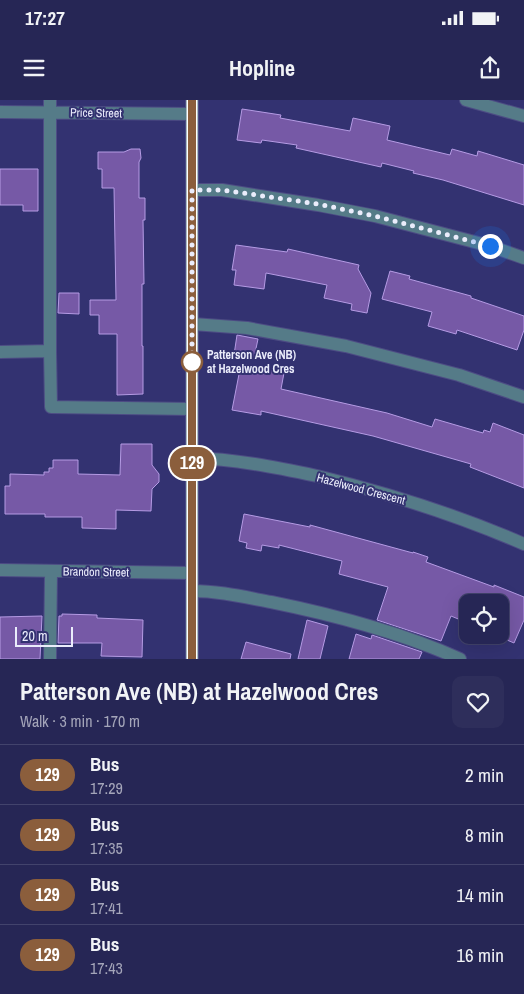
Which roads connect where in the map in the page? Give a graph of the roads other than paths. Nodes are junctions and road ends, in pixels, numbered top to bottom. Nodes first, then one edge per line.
1 (192, 100) edge
2 (466, 100) edge
3 (50, 106) edge
4 (0, 112) edge
5 (192, 114) junction
6 (524, 116) edge
7 (192, 190) junction
8 (524, 258) edge
9 (193, 324) junction
10 (0, 352) edge
11 (50, 352) junction
12 (524, 397) edge
13 (192, 408) junction
14 (192, 458) junction
15 (524, 544) edge
16 (0, 570) edge
17 (51, 571) junction
18 (192, 573) junction
19 (192, 591) junction
20 (50, 659) edge
21 (192, 659) edge
22 (460, 659) edge

1 - 5 street
2 - 6 street
3 - 4 street, Price Street
3 - 5 street, Price Street
3 - 11 street
5 - 7 street
7 - 8 street
7 - 9 street
9 - 12 street
9 - 13 street
10 - 11 street
11 - 13 street
13 - 14 street
14 - 15 street, Hazelwood Crescent
14 - 18 street
16 - 17 street, Brandon Street
17 - 18 street, Brandon Street
17 - 20 street
18 - 19 street
19 - 21 street
19 - 22 street

